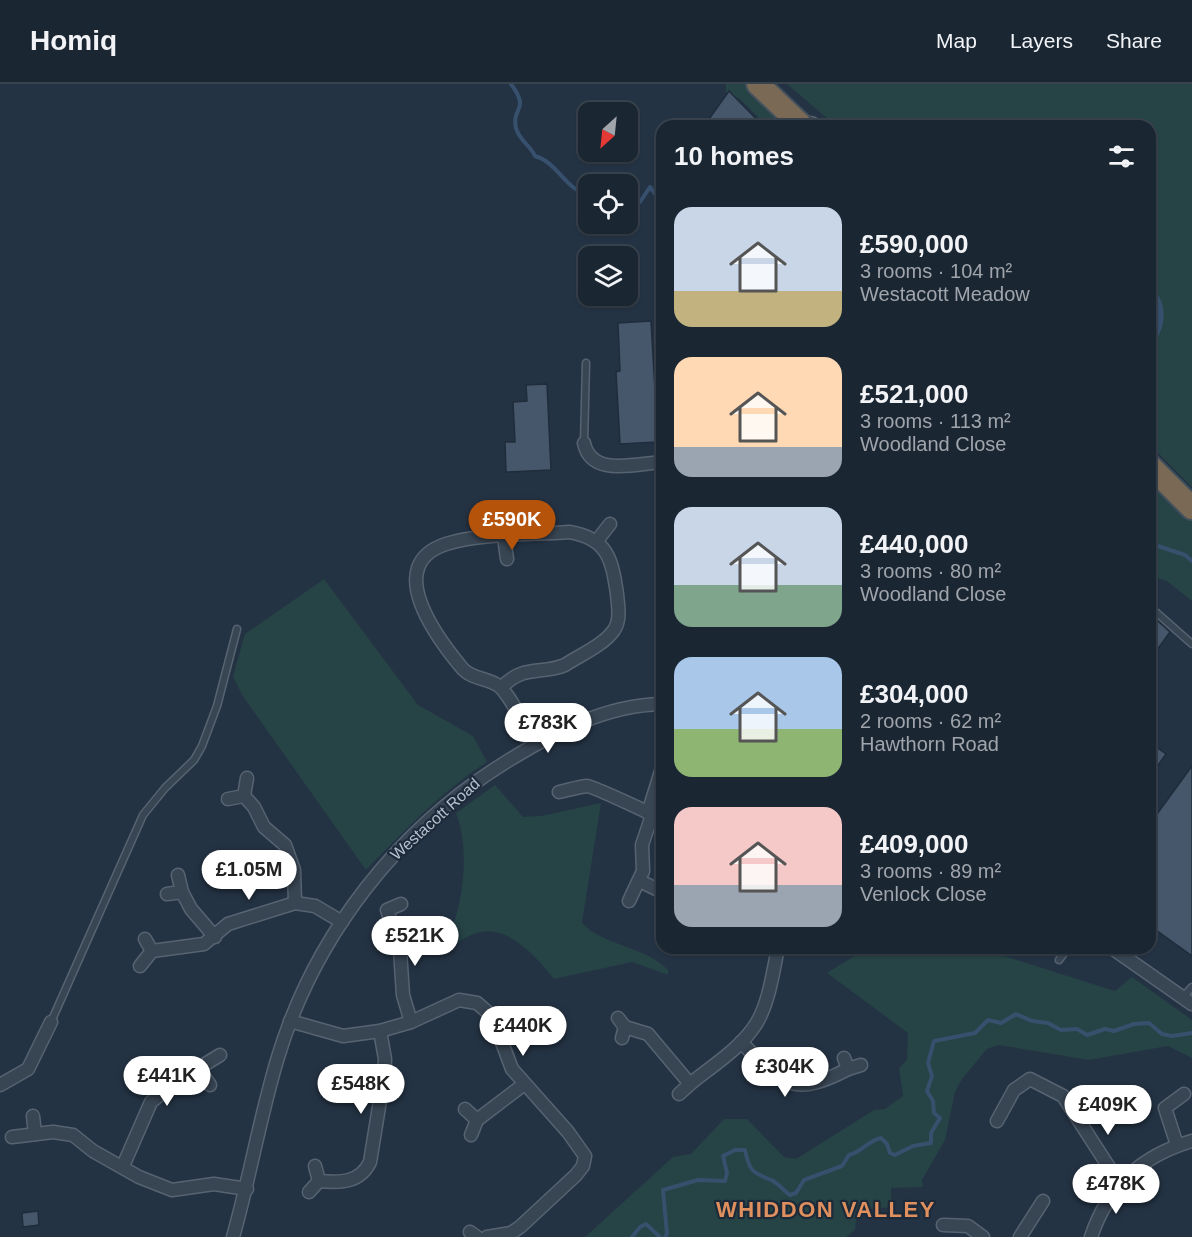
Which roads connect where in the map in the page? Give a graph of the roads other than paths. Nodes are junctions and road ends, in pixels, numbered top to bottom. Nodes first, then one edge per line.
1 (758, 84) edge
2 (797, 120) edge
3 (586, 363) dead end
4 (584, 443) joint
5 (656, 462) edge
6 (1156, 472) edge
7 (1192, 508) edge
8 (610, 524) dead end
9 (504, 537) junction
10 (596, 542) junction
11 (507, 559) dead end
12 (1156, 612) edge
13 (237, 629) dead end
14 (1192, 644) edge
15 (501, 688) junction
16 (656, 705) edge
17 (535, 744) junction
18 (247, 778) dead end
19 (559, 792) dead end
20 (244, 796) junction
21 (228, 799) dead end
22 (654, 816) edge
23 (178, 874) dead end
24 (640, 881) junction
25 (656, 889) edge
26 (183, 892) junction
27 (167, 894) dead end
28 (629, 901) dead end
29 (295, 903) junction
30 (401, 904) dead end
31 (342, 922) junction
32 (215, 937) junction
33 (145, 939) dead end
34 (152, 951) junction
35 (777, 954) edge
36 (1064, 954) edge
37 (1121, 954) edge
38 (1059, 960) dead end
39 (140, 966) dead end
40 (1192, 987) edge
41 (1188, 1001) edge
42 (290, 1021) junction
43 (51, 1022) joint
44 (411, 1022) junction
45 (622, 1028) dead end
46 (380, 1031) junction
47 (741, 1042) junction
48 (220, 1055) dead end
49 (861, 1065) dead end
50 (198, 1068) junction
51 (690, 1084) junction
52 (0, 1085) edge
53 (210, 1085) dead end
54 (523, 1085) junction
55 (679, 1094) dead end
56 (1184, 1094) dead end
57 (465, 1109) dead end
58 (33, 1116) dead end
59 (477, 1120) junction
60 (997, 1121) dead end
61 (35, 1134) junction
62 (471, 1135) dead end
63 (12, 1137) dead end
64 (1192, 1141) edge
65 (1177, 1145) junction
66 (123, 1166) junction
67 (315, 1166) dead end
68 (319, 1181) junction
69 (1121, 1181) junction
70 (247, 1189) junction
71 (309, 1192) dead end
72 (1043, 1201) dead end
73 (943, 1225) dead end
74 (233, 1237) edge
75 (487, 1237) edge
76 (983, 1237) edge
77 (1020, 1237) edge
78 (1091, 1237) edge

1 - 2 highway
3 - 4 lane
4 - 5 street
6 - 7 highway
8 - 10 street
9 - 10 street
9 - 11 street
9 - 15 street
10 - 15 street
12 - 14 lane
13 - 43 lane
15 - 17 street
16 - 17 street, Westacott Road
17 - 31 street, Westacott Road
18 - 20 street
19 - 22 street
20 - 21 street
20 - 29 street
22 - 24 street
23 - 26 street
24 - 25 street
24 - 28 street
26 - 27 street
26 - 32 street
29 - 31 street
29 - 32 street
30 - 44 street
31 - 42 street, Westacott Road
32 - 34 street
33 - 34 street
34 - 39 street
35 - 47 street
36 - 38 lane
37 - 41 street
40 - 41 lane
42 - 46 street
42 - 70 street, Westacott Road
43 - 52 street
44 - 46 street
44 - 54 street
45 - 51 street
46 - 68 street
47 - 49 street
47 - 51 street
48 - 50 street
50 - 53 street
50 - 66 street
51 - 55 street
54 - 59 street
54 - 75 street
56 - 65 street
57 - 59 street
58 - 61 street
59 - 62 street
60 - 69 street
61 - 63 street
61 - 66 street
64 - 65 street
65 - 69 street
66 - 70 street
67 - 68 street
68 - 71 street
69 - 78 street
70 - 74 street, Westacott Road
72 - 77 street
73 - 76 street

